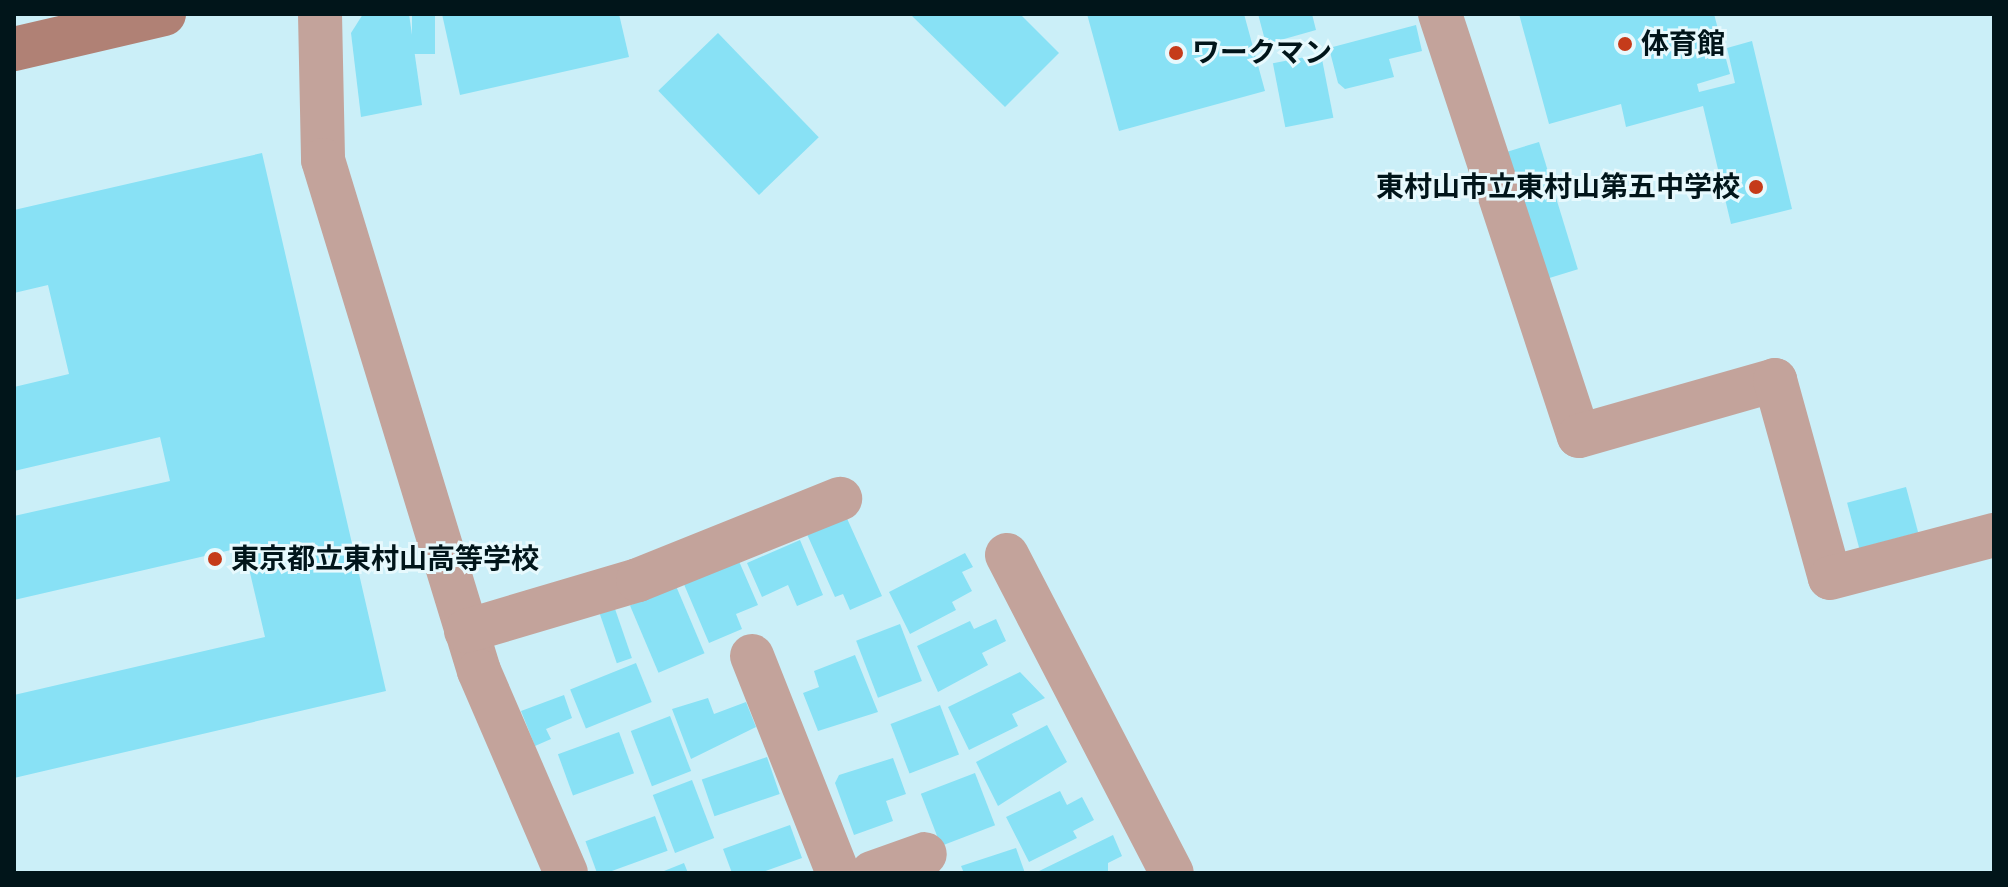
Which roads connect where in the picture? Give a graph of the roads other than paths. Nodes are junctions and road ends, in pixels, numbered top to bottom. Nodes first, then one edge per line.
1 (164, 14) edge
2 (320, 14) edge
3 (1440, 14) edge
4 (14, 49) edge
5 (840, 499) dead end
6 (1994, 535) edge
7 (1007, 555) dead end
8 (466, 631) junction
9 (752, 656) dead end
10 (925, 854) dead end
11 (566, 873) edge
12 (838, 873) edge
13 (872, 873) edge
14 (1172, 873) edge

1 - 4 street
2 - 8 street
3 - 6 street
5 - 8 street
7 - 14 street
8 - 11 street
9 - 12 street
10 - 13 street

